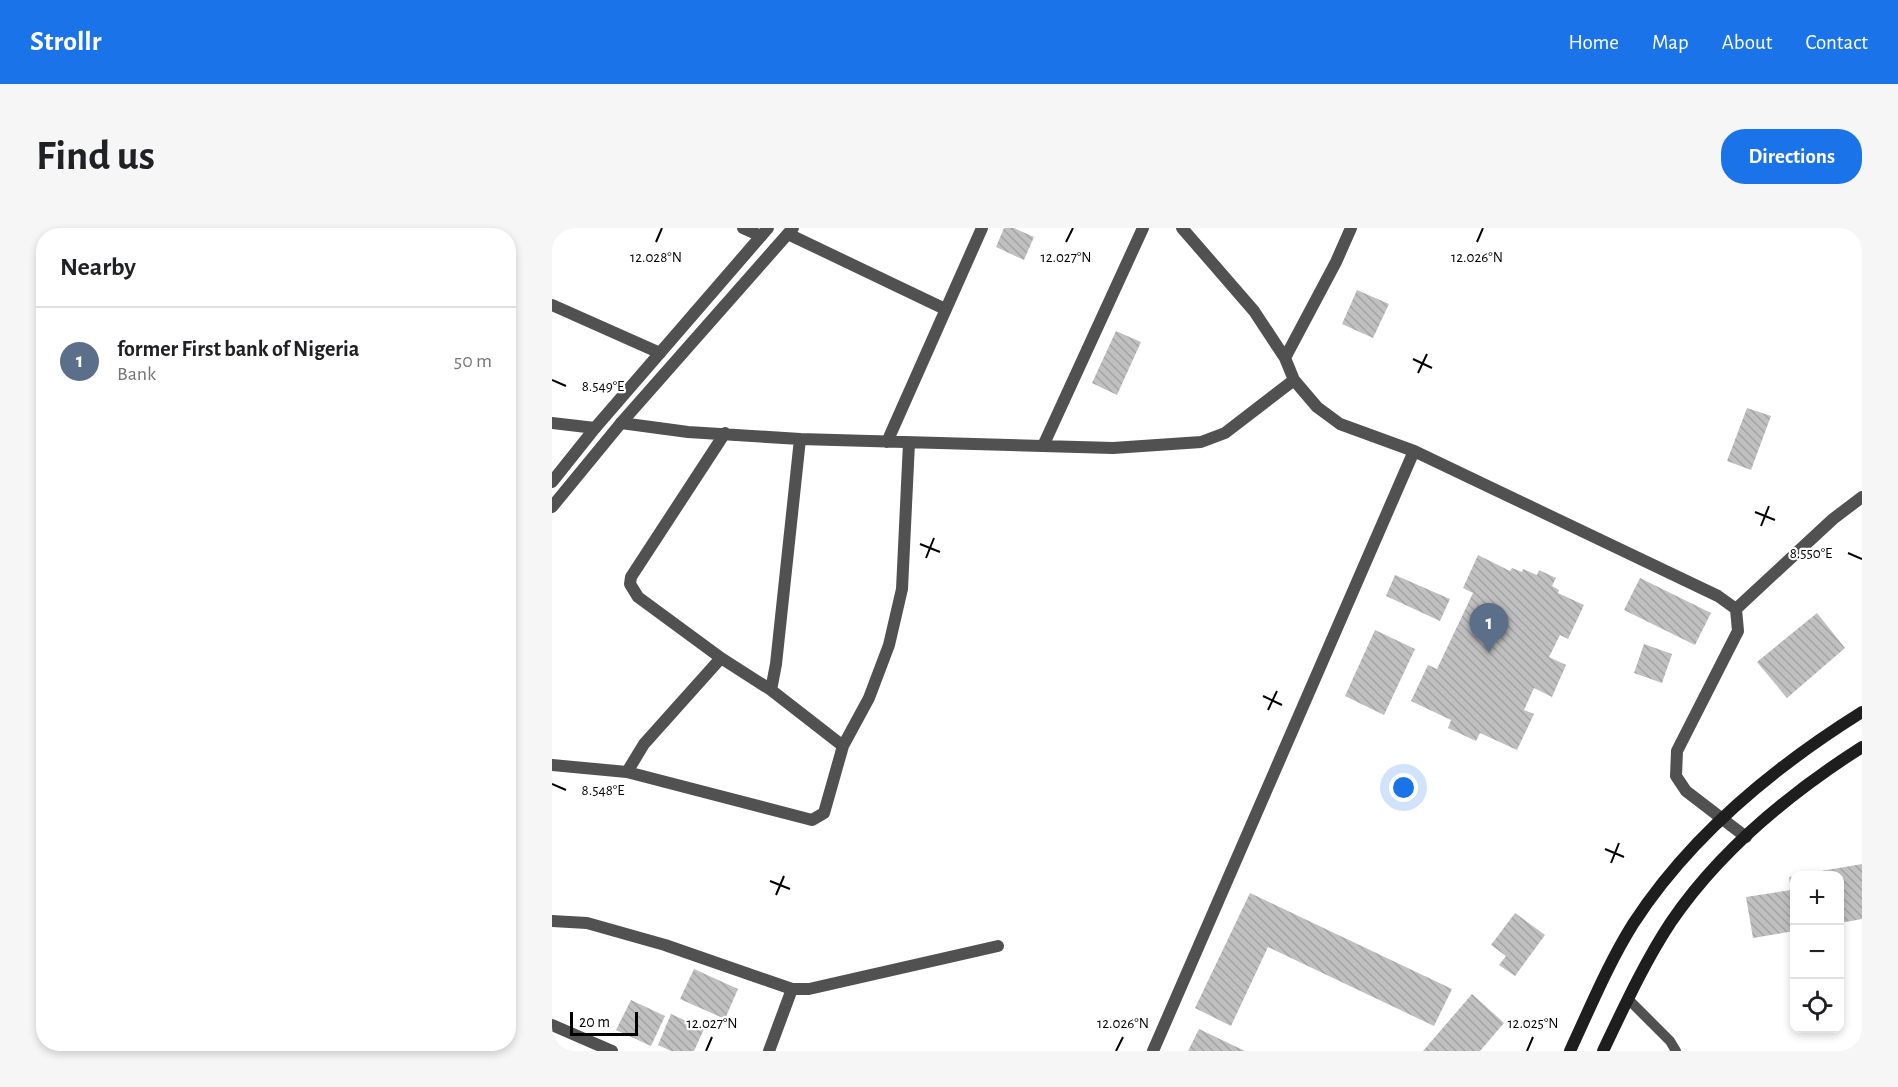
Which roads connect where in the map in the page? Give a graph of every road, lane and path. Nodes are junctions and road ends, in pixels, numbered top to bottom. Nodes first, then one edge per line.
1 (743, 228) edge
2 (982, 228) edge
3 (1143, 228) edge
4 (1182, 228) edge
5 (1351, 228) edge
6 (790, 231) edge
7 (764, 232) edge
8 (552, 305) edge
9 (945, 309) junction
10 (660, 353) junction
11 (1285, 358) junction
12 (1294, 380) junction
13 (552, 423) edge
14 (621, 423) junction
15 (595, 428) junction
16 (725, 433) junction
17 (800, 439) junction
18 (887, 442) junction
19 (909, 443) junction
20 (1043, 446) junction
21 (1414, 451) junction
22 (552, 482) edge
23 (1862, 497) edge
24 (552, 507) edge
25 (1736, 609) junction
26 (721, 657) junction
27 (771, 690) junction
28 (1862, 712) edge
29 (843, 746) junction
30 (1862, 747) edge
31 (552, 765) edge
32 (627, 772) junction
33 (1723, 818) junction
34 (1746, 837) junction
35 (552, 921) edge
36 (998, 946) dead end
37 (792, 989) junction
38 (1628, 999) junction
39 (552, 1024) edge
40 (612, 1051) edge
41 (769, 1051) edge
42 (1153, 1051) edge
43 (1570, 1051) edge
44 (1603, 1051) edge
45 (1676, 1051) edge

1 - 7 street
2 - 9 street
3 - 20 street
4 - 11 street
5 - 11 street
6 - 9 street
6 - 14 street
7 - 10 street
8 - 10 street
9 - 18 street
10 - 15 street
11 - 12 street
12 - 20 street
12 - 21 street
13 - 15 street
14 - 16 street
14 - 24 street
15 - 22 street
16 - 17 street
16 - 26 street
17 - 18 street
17 - 27 street
18 - 19 street
19 - 20 street
19 - 29 street
21 - 25 street
21 - 42 street
23 - 25 street
25 - 33 street
26 - 27 street
26 - 32 street
27 - 29 street
28 - 33 main road
29 - 32 street
30 - 34 main road
31 - 32 street
33 - 34 street
33 - 43 main road
34 - 38 main road
35 - 37 street
36 - 37 street
37 - 41 street
38 - 44 main road
38 - 45 lane
39 - 40 street

